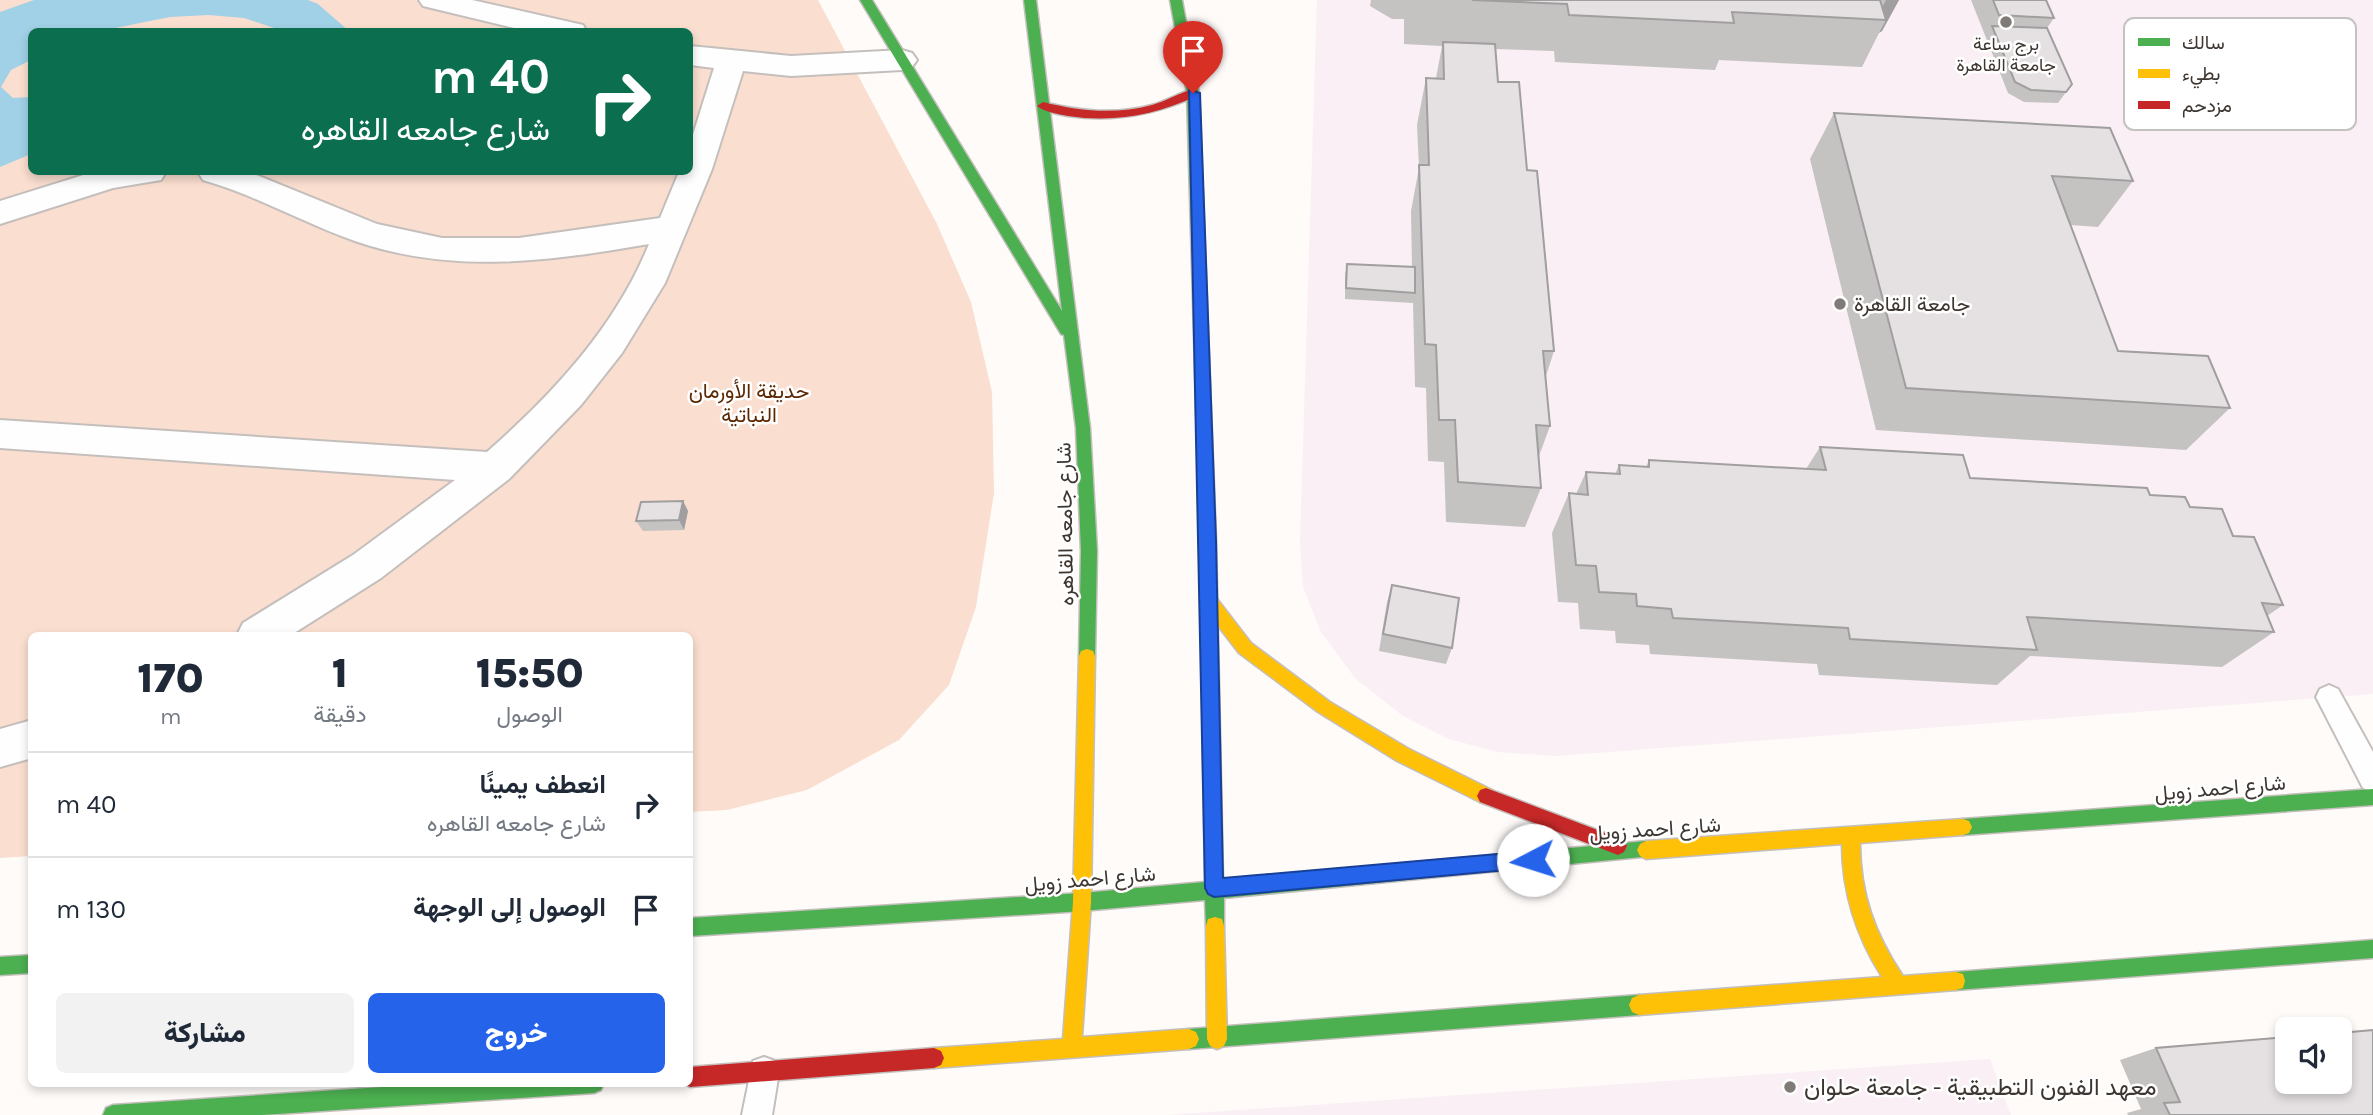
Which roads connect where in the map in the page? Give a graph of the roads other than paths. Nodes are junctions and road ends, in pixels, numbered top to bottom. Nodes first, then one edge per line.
1 (433, 0) edge
2 (866, 0) edge
3 (1030, 0) edge
4 (1175, 0) edge
5 (556, 28) edge
6 (693, 57) edge
7 (902, 60) junction
8 (731, 62) junction
9 (1193, 93) junction
10 (1043, 106) junction
11 (127, 175) edge
12 (226, 175) edge
13 (0, 213) edge
14 (672, 228) junction
15 (1073, 342) junction
16 (0, 434) edge
17 (496, 468) junction
18 (1209, 600) junction
19 (262, 632) edge
20 (2329, 697) dead end
21 (28, 740) edge
22 (0, 748) edge
23 (2373, 779) edge
24 (2373, 797) edge
25 (1851, 836) junction
26 (1633, 851) junction
27 (1214, 888) junction
28 (1082, 902) junction
29 (693, 927) edge
30 (2373, 949) edge
31 (28, 964) edge
32 (0, 965) edge
33 (1898, 985) junction
34 (1217, 1039) junction
35 (1072, 1049) junction
36 (764, 1072) junction
37 (693, 1077) edge
38 (534, 1087) edge
39 (113, 1115) edge
40 (757, 1115) edge

1 - 5 street
2 - 7 main road
3 - 10 main road, شارع جامعه القاهره
4 - 9 main road
6 - 8 street
7 - 8 street
7 - 15 main road
8 - 14 street
9 - 10 main road
9 - 18 main road
10 - 15 main road, شارع جامعه القاهره
11 - 13 street
12 - 14 street
14 - 17 street
15 - 28 main road, شارع جامعه القاهره
16 - 17 street
17 - 19 street
18 - 26 main road
18 - 27 main road
20 - 23 lane
21 - 22 street
24 - 25 main road, شارع احمد زويل
25 - 26 main road, شارع احمد زويل
25 - 33 main road
26 - 27 main road, شارع احمد زويل
27 - 28 main road, شارع احمد زويل
27 - 34 main road
28 - 29 main road, شارع احمد زويل
28 - 35 main road, شارع جامعه القاهره
30 - 33 main road
31 - 32 main road
33 - 34 main road
34 - 35 main road
35 - 36 main road
36 - 37 main road
36 - 40 lane
38 - 39 main road

